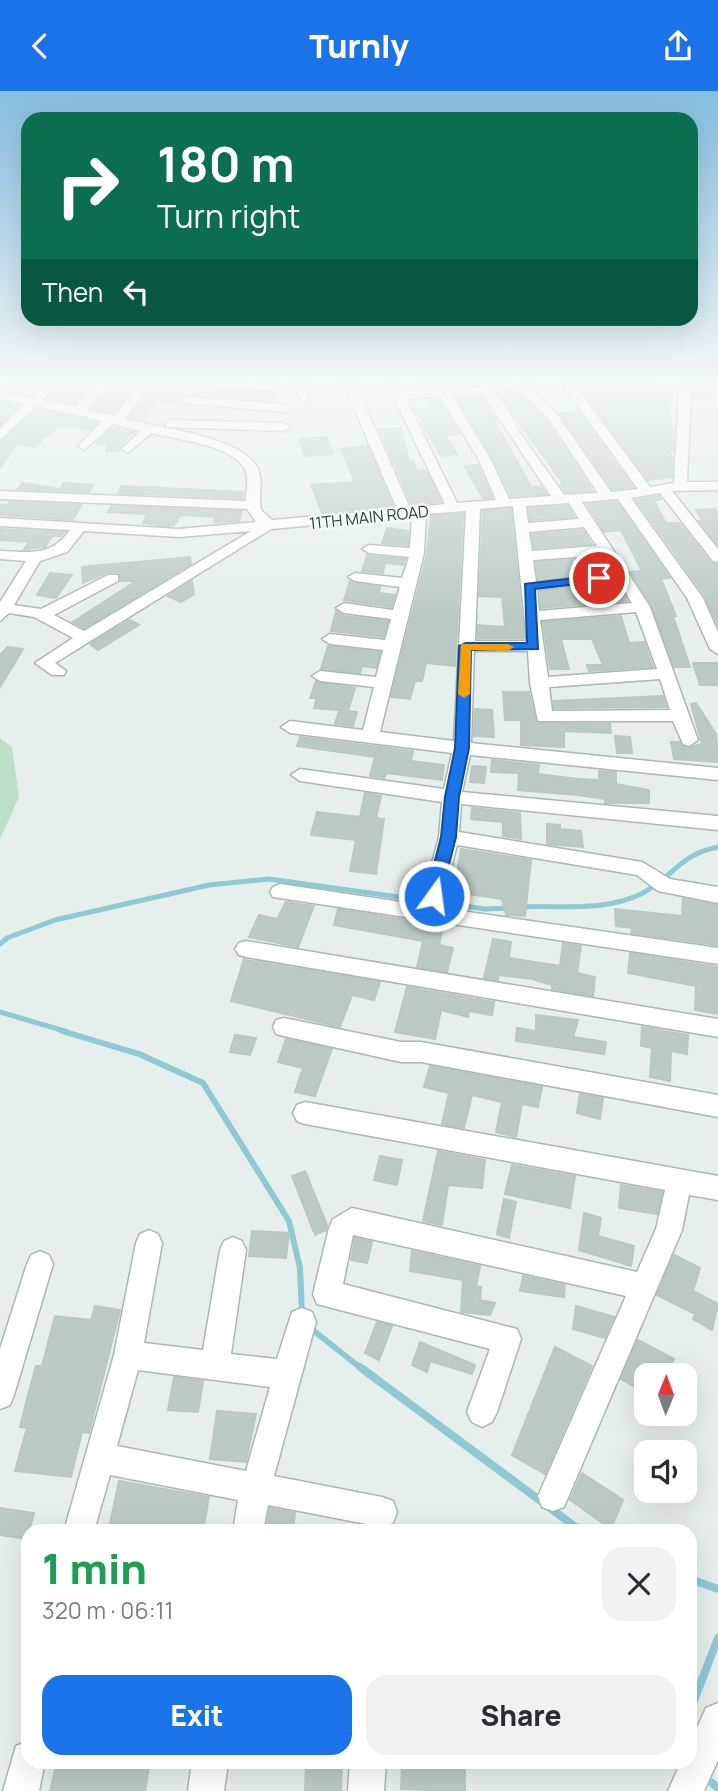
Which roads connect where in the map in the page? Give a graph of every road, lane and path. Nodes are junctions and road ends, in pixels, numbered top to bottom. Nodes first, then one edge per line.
1 (241, 459) edge
2 (387, 459) edge
3 (429, 459) edge
4 (485, 459) edge
5 (535, 459) edge
6 (586, 459) edge
7 (623, 459) edge
8 (682, 459) edge
9 (680, 486) junction
10 (718, 486) edge
11 (663, 488) junction
12 (647, 492) junction
13 (0, 495) edge
14 (615, 496) junction
15 (567, 499) junction
16 (512, 503) junction
17 (251, 505) junction
18 (473, 506) junction
19 (453, 508) junction
20 (413, 513) junction
21 (0, 522) edge
22 (588, 522) junction
23 (270, 525) junction
24 (79, 528) junction
25 (523, 529) junction
26 (16, 543) edge
27 (369, 549) dead end
28 (607, 550) junction
29 (417, 553) junction
30 (527, 556) junction
31 (35, 558) junction
32 (718, 558) edge
33 (623, 575) junction
34 (355, 577) dead end
35 (113, 578) dead end
36 (408, 583) junction
37 (529, 587) junction
38 (642, 607) junction
39 (344, 608) dead end
40 (1, 610) edge
41 (42, 615) junction
42 (399, 615) junction
43 (532, 615) junction
44 (84, 637) junction
45 (330, 639) dead end
46 (391, 646) junction
47 (466, 646) junction
48 (534, 646) junction
49 (718, 649) edge
50 (58, 671) dead end
51 (665, 674) junction
52 (320, 676) dead end
53 (383, 683) junction
54 (538, 683) junction
55 (680, 716) junction
56 (290, 727) dead end
57 (370, 738) junction
58 (689, 740) dead end
59 (462, 748) junction
60 (718, 774) edge
61 (300, 775) dead end
62 (452, 797) junction
63 (718, 823) edge
64 (449, 837) junction
65 (280, 892) dead end
66 (718, 895) edge
67 (431, 906) junction
68 (246, 949) dead end
69 (718, 956) edge
70 (284, 1027) dead end
71 (718, 1028) edge
72 (718, 1106) edge
73 (305, 1113) dead end
74 (679, 1183) junction
75 (718, 1188) edge
76 (149, 1243) dead end
77 (233, 1250) dead end
78 (40, 1264) dead end
79 (644, 1287) junction
80 (302, 1322) dead end
81 (128, 1355) junction
82 (215, 1366) junction
83 (289, 1375) junction
84 (0, 1395) edge
85 (482, 1412) dead end
86 (100, 1458) junction
87 (256, 1487) junction
88 (553, 1496) dead end
89 (382, 1513) dead end
90 (81, 1524) edge
91 (249, 1524) edge
92 (718, 1720) edge
93 (697, 1765) edge
94 (26, 1769) edge
95 (209, 1769) edge
96 (368, 1769) edge
97 (21, 1791) edge
98 (206, 1791) edge
99 (366, 1791) edge

1 - 17 street
2 - 20 street
3 - 19 street
4 - 16 street
5 - 15 street
6 - 14 street
7 - 12 street
8 - 9 street
9 - 10 street, 11TH MAIN ROAD
9 - 11 street, 11TH MAIN ROAD
11 - 12 street, 11TH MAIN ROAD
11 - 32 street
12 - 14 street, 11TH MAIN ROAD
13 - 17 street
14 - 15 street, 11TH MAIN ROAD
14 - 49 street
15 - 16 street, 11TH MAIN ROAD
15 - 22 street
16 - 18 street, 11TH MAIN ROAD
16 - 25 street
17 - 23 street
18 - 19 street, 11TH MAIN ROAD
18 - 47 street
19 - 20 street, 11TH MAIN ROAD
20 - 23 street, 11TH MAIN ROAD
20 - 29 street
21 - 26 street
22 - 25 street
22 - 28 street
23 - 24 street, 11TH MAIN ROAD
23 - 44 street
24 - 26 street, 11TH MAIN ROAD
24 - 31 street
25 - 30 street
26 - 31 street
27 - 29 street
28 - 30 street
28 - 33 street
29 - 36 street
30 - 37 street
31 - 40 street
33 - 37 street
33 - 38 street
34 - 36 street
35 - 41 street
36 - 42 street
37 - 43 street
38 - 43 street
38 - 51 street
39 - 42 street
40 - 41 street
41 - 44 street
42 - 46 street
43 - 48 street
44 - 50 street
45 - 46 street
46 - 53 street
47 - 48 street
47 - 59 street
48 - 54 street
51 - 54 street
51 - 55 street
52 - 53 street
53 - 57 street
54 - 55 street
55 - 58 street
56 - 57 street
57 - 59 street
59 - 60 street
59 - 62 street
61 - 62 street
62 - 63 street
62 - 64 street
64 - 66 street
64 - 67 street
65 - 67 street
67 - 69 street
68 - 71 street
70 - 72 street
73 - 74 street
74 - 75 street
74 - 79 street
76 - 81 street
77 - 82 street
78 - 84 street
79 - 85 street
79 - 88 street
80 - 83 street
81 - 82 street
81 - 86 street
82 - 83 street
83 - 87 street
86 - 87 street
86 - 90 street
87 - 89 street
87 - 91 street
92 - 93 street
94 - 97 street
95 - 98 street
96 - 99 street

